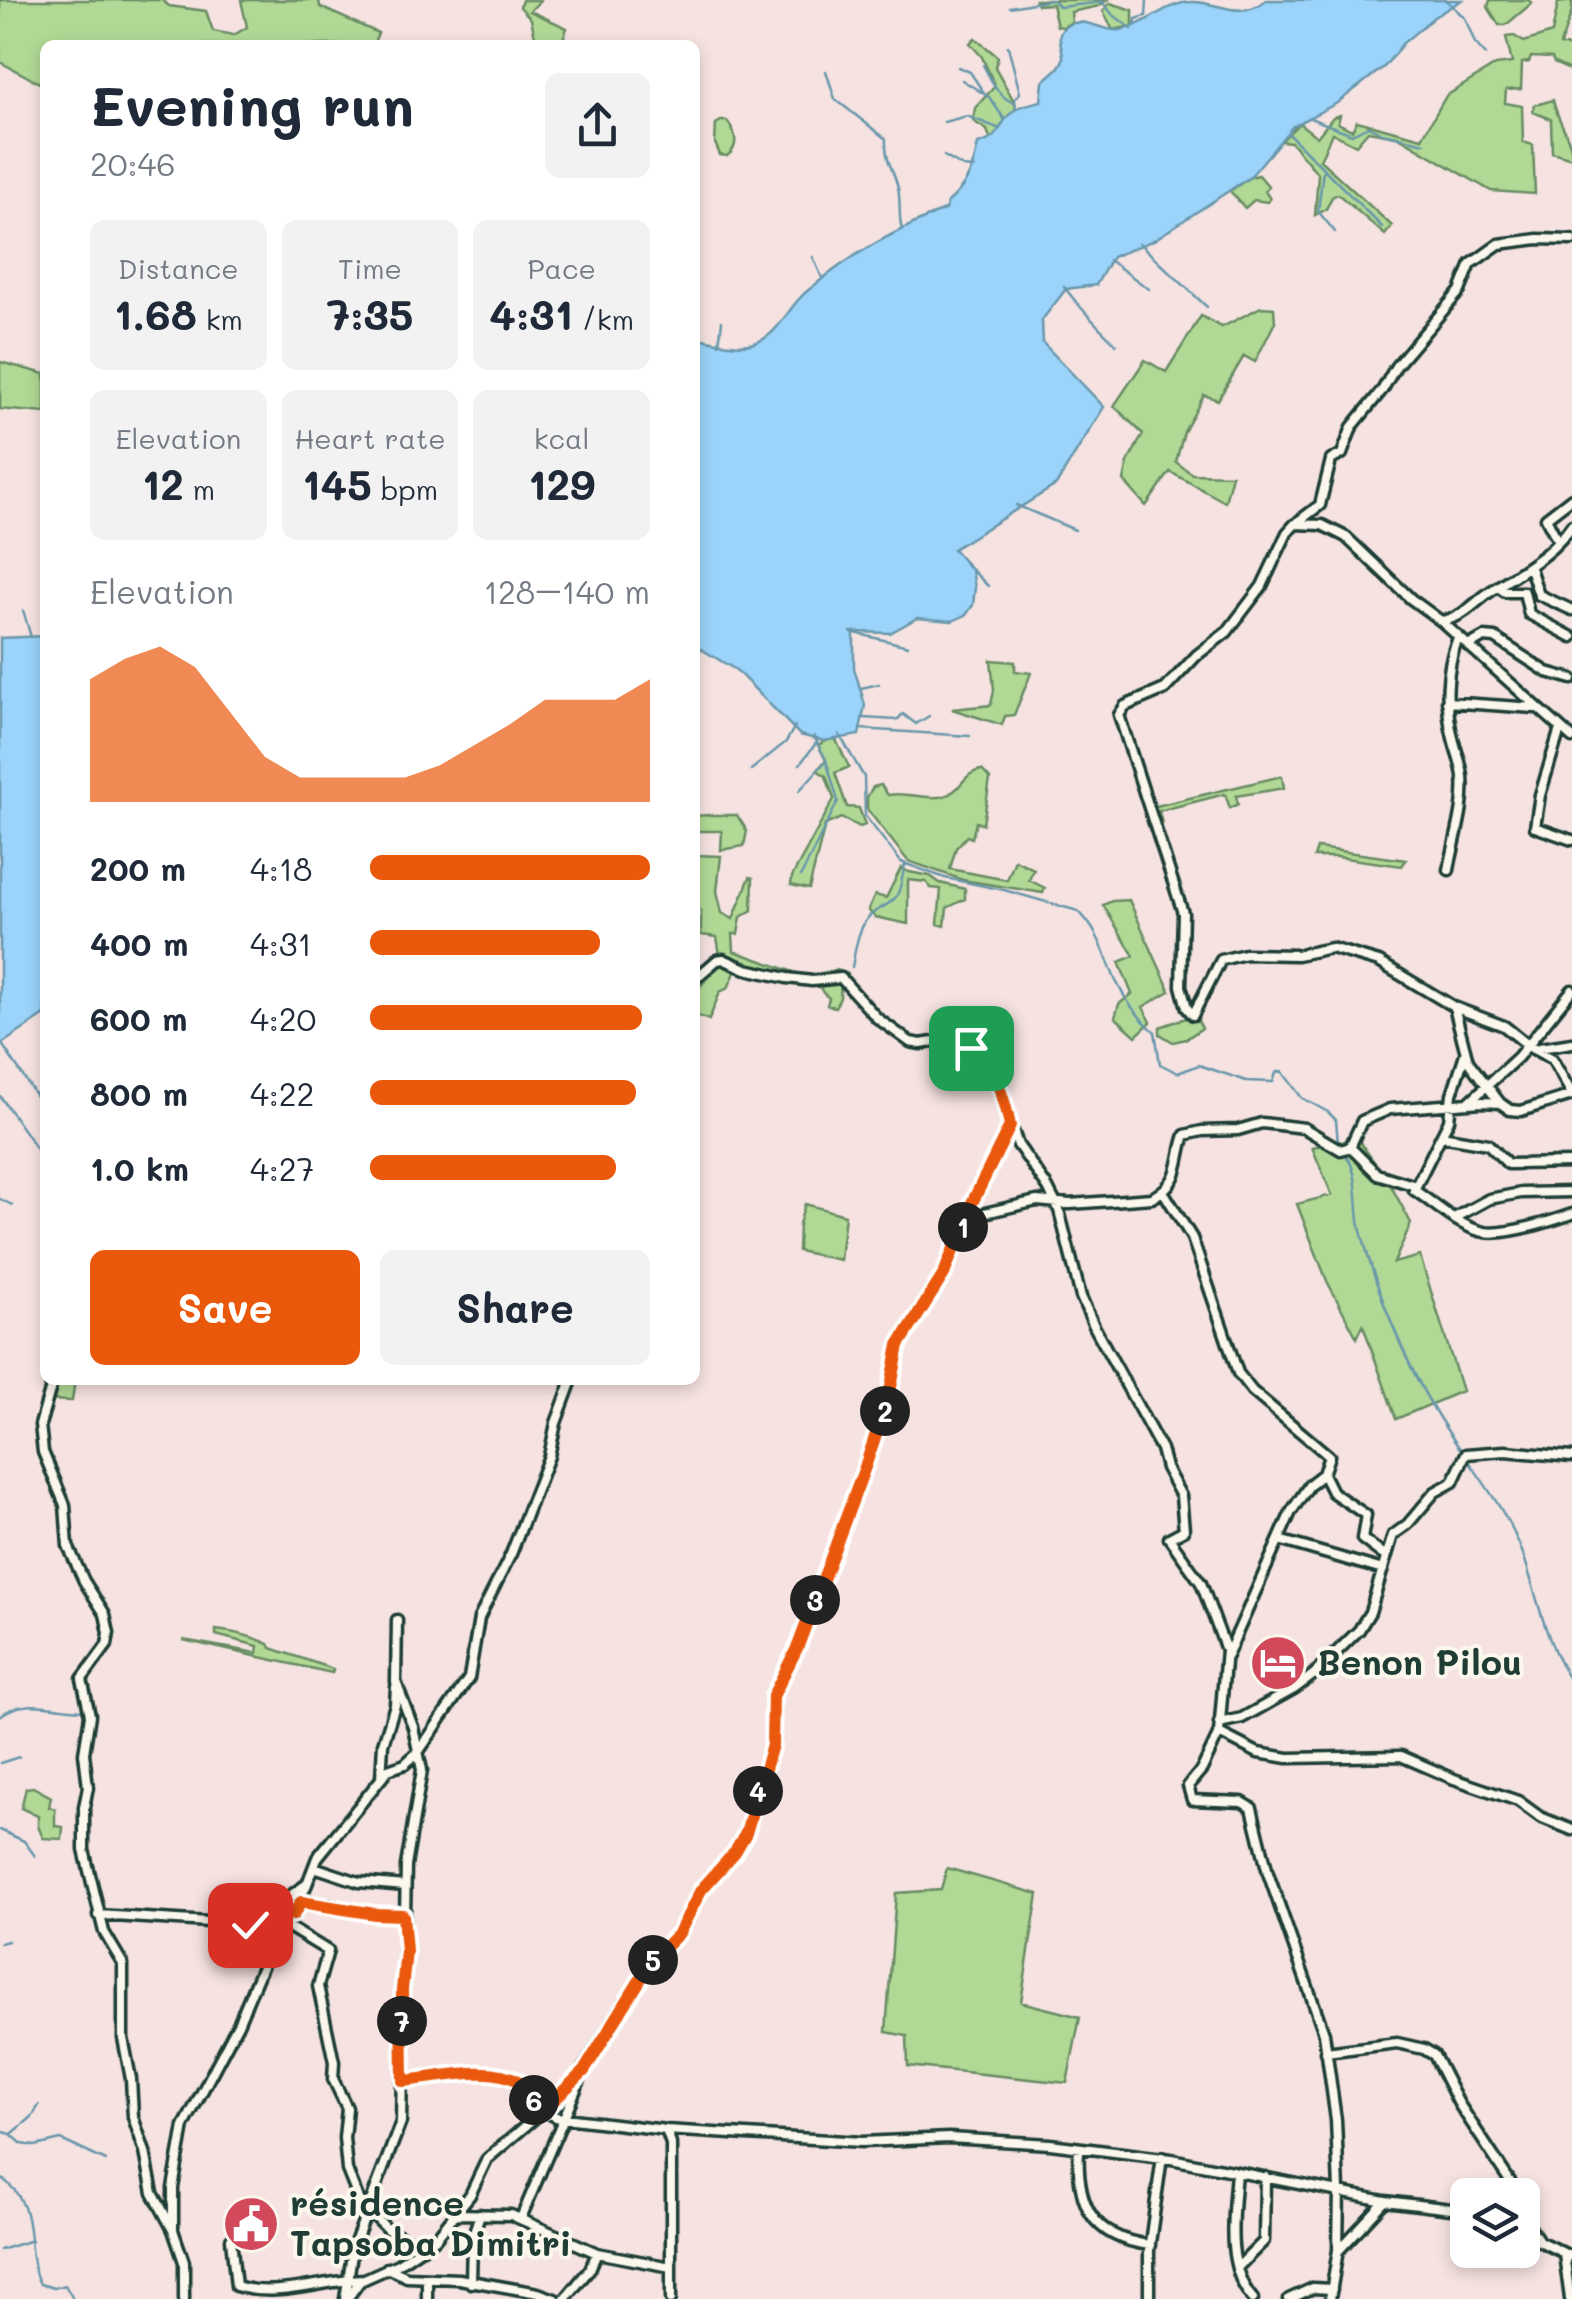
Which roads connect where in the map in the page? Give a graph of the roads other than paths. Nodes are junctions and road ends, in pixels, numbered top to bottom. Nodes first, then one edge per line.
1 (1572, 240) edge
2 (1572, 498) edge
3 (1298, 522) junction
4 (1572, 526) edge
5 (1558, 542) junction
6 (1530, 568) junction
7 (1497, 587) junction
8 (1572, 610) edge
9 (1441, 621) junction
10 (1572, 636) edge
11 (1458, 638) junction
12 (1468, 646) junction
13 (1572, 679) edge
14 (1447, 702) junction
15 (1535, 708) junction
16 (1560, 729) junction
17 (1571, 735) edge
18 (1572, 840) edge
19 (1450, 870) dead end
20 (700, 976) edge
21 (1572, 990) edge
22 (1454, 1007) junction
23 (1572, 1043) edge
24 (1530, 1047) junction
25 (1465, 1054) junction
26 (1485, 1087) junction
27 (1572, 1095) edge
28 (1468, 1103) junction
29 (1500, 1103) junction
30 (1452, 1106) junction
31 (1010, 1126) junction
32 (1440, 1136) junction
33 (1350, 1147) junction
34 (1572, 1163) edge
35 (1416, 1186) junction
36 (1163, 1191) junction
37 (1572, 1192) edge
38 (1056, 1203) junction
39 (1572, 1214) edge
40 (967, 1216) junction
41 (1454, 1218) junction
42 (52, 1385) edge
43 (570, 1385) edge
44 (1572, 1457) edge
45 (1323, 1474) junction
46 (1279, 1540) junction
47 (1386, 1557) junction
48 (1383, 1570) junction
49 (397, 1620) dead end
50 (1226, 1657) junction
51 (396, 1682) junction
52 (1219, 1722) junction
53 (1219, 1734) junction
54 (420, 1751) junction
55 (381, 1778) junction
56 (1572, 1830) edge
57 (314, 1867) junction
58 (307, 1884) junction
59 (405, 1886) junction
60 (301, 1902) junction
61 (277, 1904) junction
62 (293, 1915) junction
63 (403, 1915) junction
64 (98, 1916) junction
65 (287, 1926) junction
66 (1326, 2052) junction
67 (584, 2071) junction
68 (403, 2081) junction
69 (543, 2111) junction
70 (564, 2118) junction
71 (666, 2130) junction
72 (1080, 2148) junction
73 (1162, 2158) junction
74 (1236, 2172) junction
75 (1265, 2177) junction
76 (1507, 2178) edge
77 (1339, 2190) junction
78 (1385, 2201) junction
79 (366, 2208) junction
80 (1450, 2208) edge
81 (456, 2214) junction
82 (480, 2214) junction
83 (520, 2218) junction
84 (173, 2230) junction
85 (231, 2240) dead end
86 (1540, 2242) edge
87 (1150, 2245) junction
88 (423, 2248) junction
89 (1338, 2250) junction
90 (598, 2253) junction
91 (1568, 2256) edge
92 (670, 2266) junction
93 (387, 2268) junction
94 (1237, 2268) junction
95 (346, 2279) junction
96 (364, 2279) junction
97 (427, 2279) junction
98 (471, 2283) junction
99 (1331, 2294) edge
100 (351, 2297) edge
101 (184, 2299) edge
102 (428, 2299) edge
103 (555, 2299) edge
104 (564, 2299) edge
105 (671, 2299) edge
106 (1149, 2299) edge
107 (1253, 2299) edge
108 (1290, 2299) edge
109 (1570, 2299) edge

1 - 3 street
2 - 5 street
3 - 9 street
3 - 22 street
4 - 5 street
5 - 6 street
6 - 7 street
6 - 8 street
7 - 9 street
7 - 10 street
9 - 11 street
11 - 12 street
11 - 14 street
12 - 13 street
12 - 15 street
14 - 15 street
14 - 19 street
15 - 16 street
16 - 17 street
16 - 18 street
20 - 31 street
21 - 24 street
22 - 24 street
22 - 25 street
23 - 24 street
24 - 26 street
24 - 27 street
25 - 26 street
25 - 30 street
26 - 28 street
26 - 29 street
27 - 29 street
28 - 29 street
28 - 30 street
30 - 32 street
30 - 33 street
31 - 38 street
31 - 40 street
32 - 34 street
32 - 35 street
33 - 35 street
33 - 36 street
35 - 41 street
36 - 38 street
36 - 45 street
37 - 41 street
38 - 40 street
38 - 50 street
39 - 41 street
40 - 67 street
42 - 64 street
43 - 54 street
44 - 47 street
45 - 46 street
45 - 47 street
46 - 48 street
46 - 50 street
47 - 48 street
48 - 52 street
49 - 51 street
50 - 52 street
51 - 54 street
51 - 55 street
52 - 53 street
53 - 56 street
53 - 66 street
54 - 55 street
54 - 59 street
55 - 57 street
57 - 58 street
57 - 59 street
58 - 60 street
58 - 61 street
59 - 63 street
60 - 62 street
60 - 63 street
61 - 62 street
61 - 64 street
62 - 65 street
63 - 68 street
64 - 84 street
65 - 79 street
65 - 84 street
66 - 76 street
66 - 77 street
67 - 69 street
67 - 70 street
68 - 69 street
68 - 79 street
69 - 70 street
69 - 81 street
70 - 71 street
70 - 83 street
71 - 72 street
71 - 92 street
72 - 73 street
72 - 87 street
73 - 74 street
73 - 87 street
74 - 75 street
74 - 94 street
75 - 77 street
75 - 94 street
77 - 78 street
77 - 89 street
78 - 80 street
78 - 89 street
79 - 88 street
79 - 95 street
81 - 82 street
81 - 88 street
82 - 83 street
82 - 98 street
83 - 90 street
84 - 101 street
85 - 95 street
86 - 91 street
87 - 106 street
88 - 93 street
89 - 99 street
90 - 92 street
90 - 104 street
91 - 109 street
92 - 105 street
93 - 96 street
93 - 97 street
94 - 107 street
95 - 96 street
95 - 100 street
96 - 100 street
97 - 98 street
97 - 102 street
98 - 103 street
99 - 108 street

